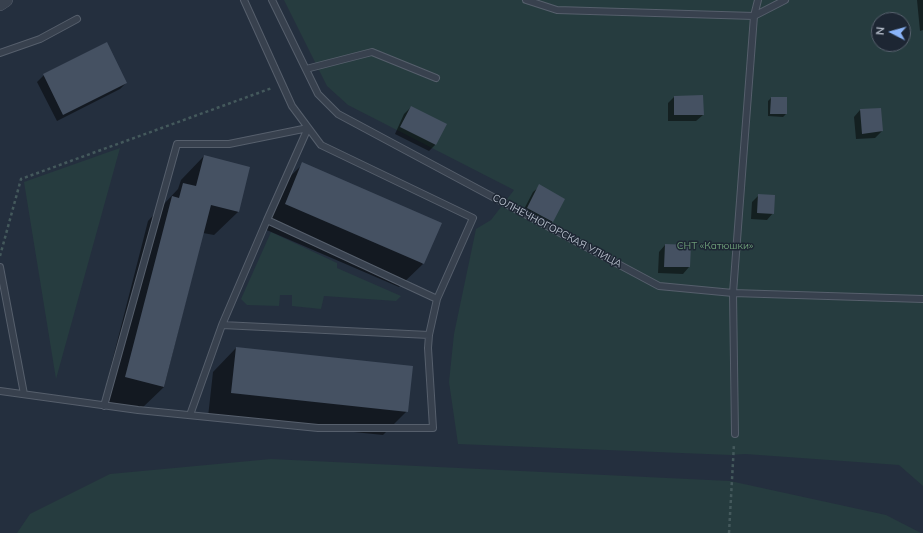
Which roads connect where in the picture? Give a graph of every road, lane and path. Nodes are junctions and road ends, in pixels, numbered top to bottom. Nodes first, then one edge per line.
1 (6, 0) edge
2 (244, 0) edge
3 (272, 0) edge
4 (526, 0) edge
5 (758, 0) edge
6 (785, 0) edge
7 (0, 4) edge
8 (754, 16) junction
9 (77, 19) dead end
10 (0, 53) edge
11 (306, 68) junction
12 (436, 78) dead end
13 (282, 84) junction
14 (308, 128) junction
15 (267, 220) junction
16 (5, 238) junction
17 (0, 239) edge
18 (0, 256) edge
19 (0, 267) edge
20 (733, 293) junction
21 (437, 299) junction
22 (923, 299) edge
23 (222, 325) junction
24 (429, 335) junction
25 (0, 391) edge
26 (24, 394) junction
27 (104, 406) junction
28 (190, 415) junction
29 (735, 434) joint
30 (729, 533) edge

1 - 7 street
2 - 13 lane
3 - 11 lane, СОЛНЕЧНОГОРСКАЯ УЛИЦА
4 - 8 lane
5 - 8 lane
6 - 8 lane
8 - 20 lane
9 - 10 lane
11 - 12 lane
11 - 20 lane, СОЛНЕЧНОГОРСКАЯ УЛИЦА
13 - 14 lane
13 - 16 path
14 - 15 lane
14 - 21 lane
14 - 27 lane
15 - 21 lane
15 - 23 lane
16 - 17 path
16 - 18 path
19 - 26 lane
20 - 22 lane, СОЛНЕЧНОГОРСКАЯ УЛИЦА
20 - 29 lane
21 - 24 lane
23 - 24 lane
23 - 28 lane
24 - 28 lane
25 - 26 lane
26 - 27 lane
27 - 28 lane
29 - 30 path

